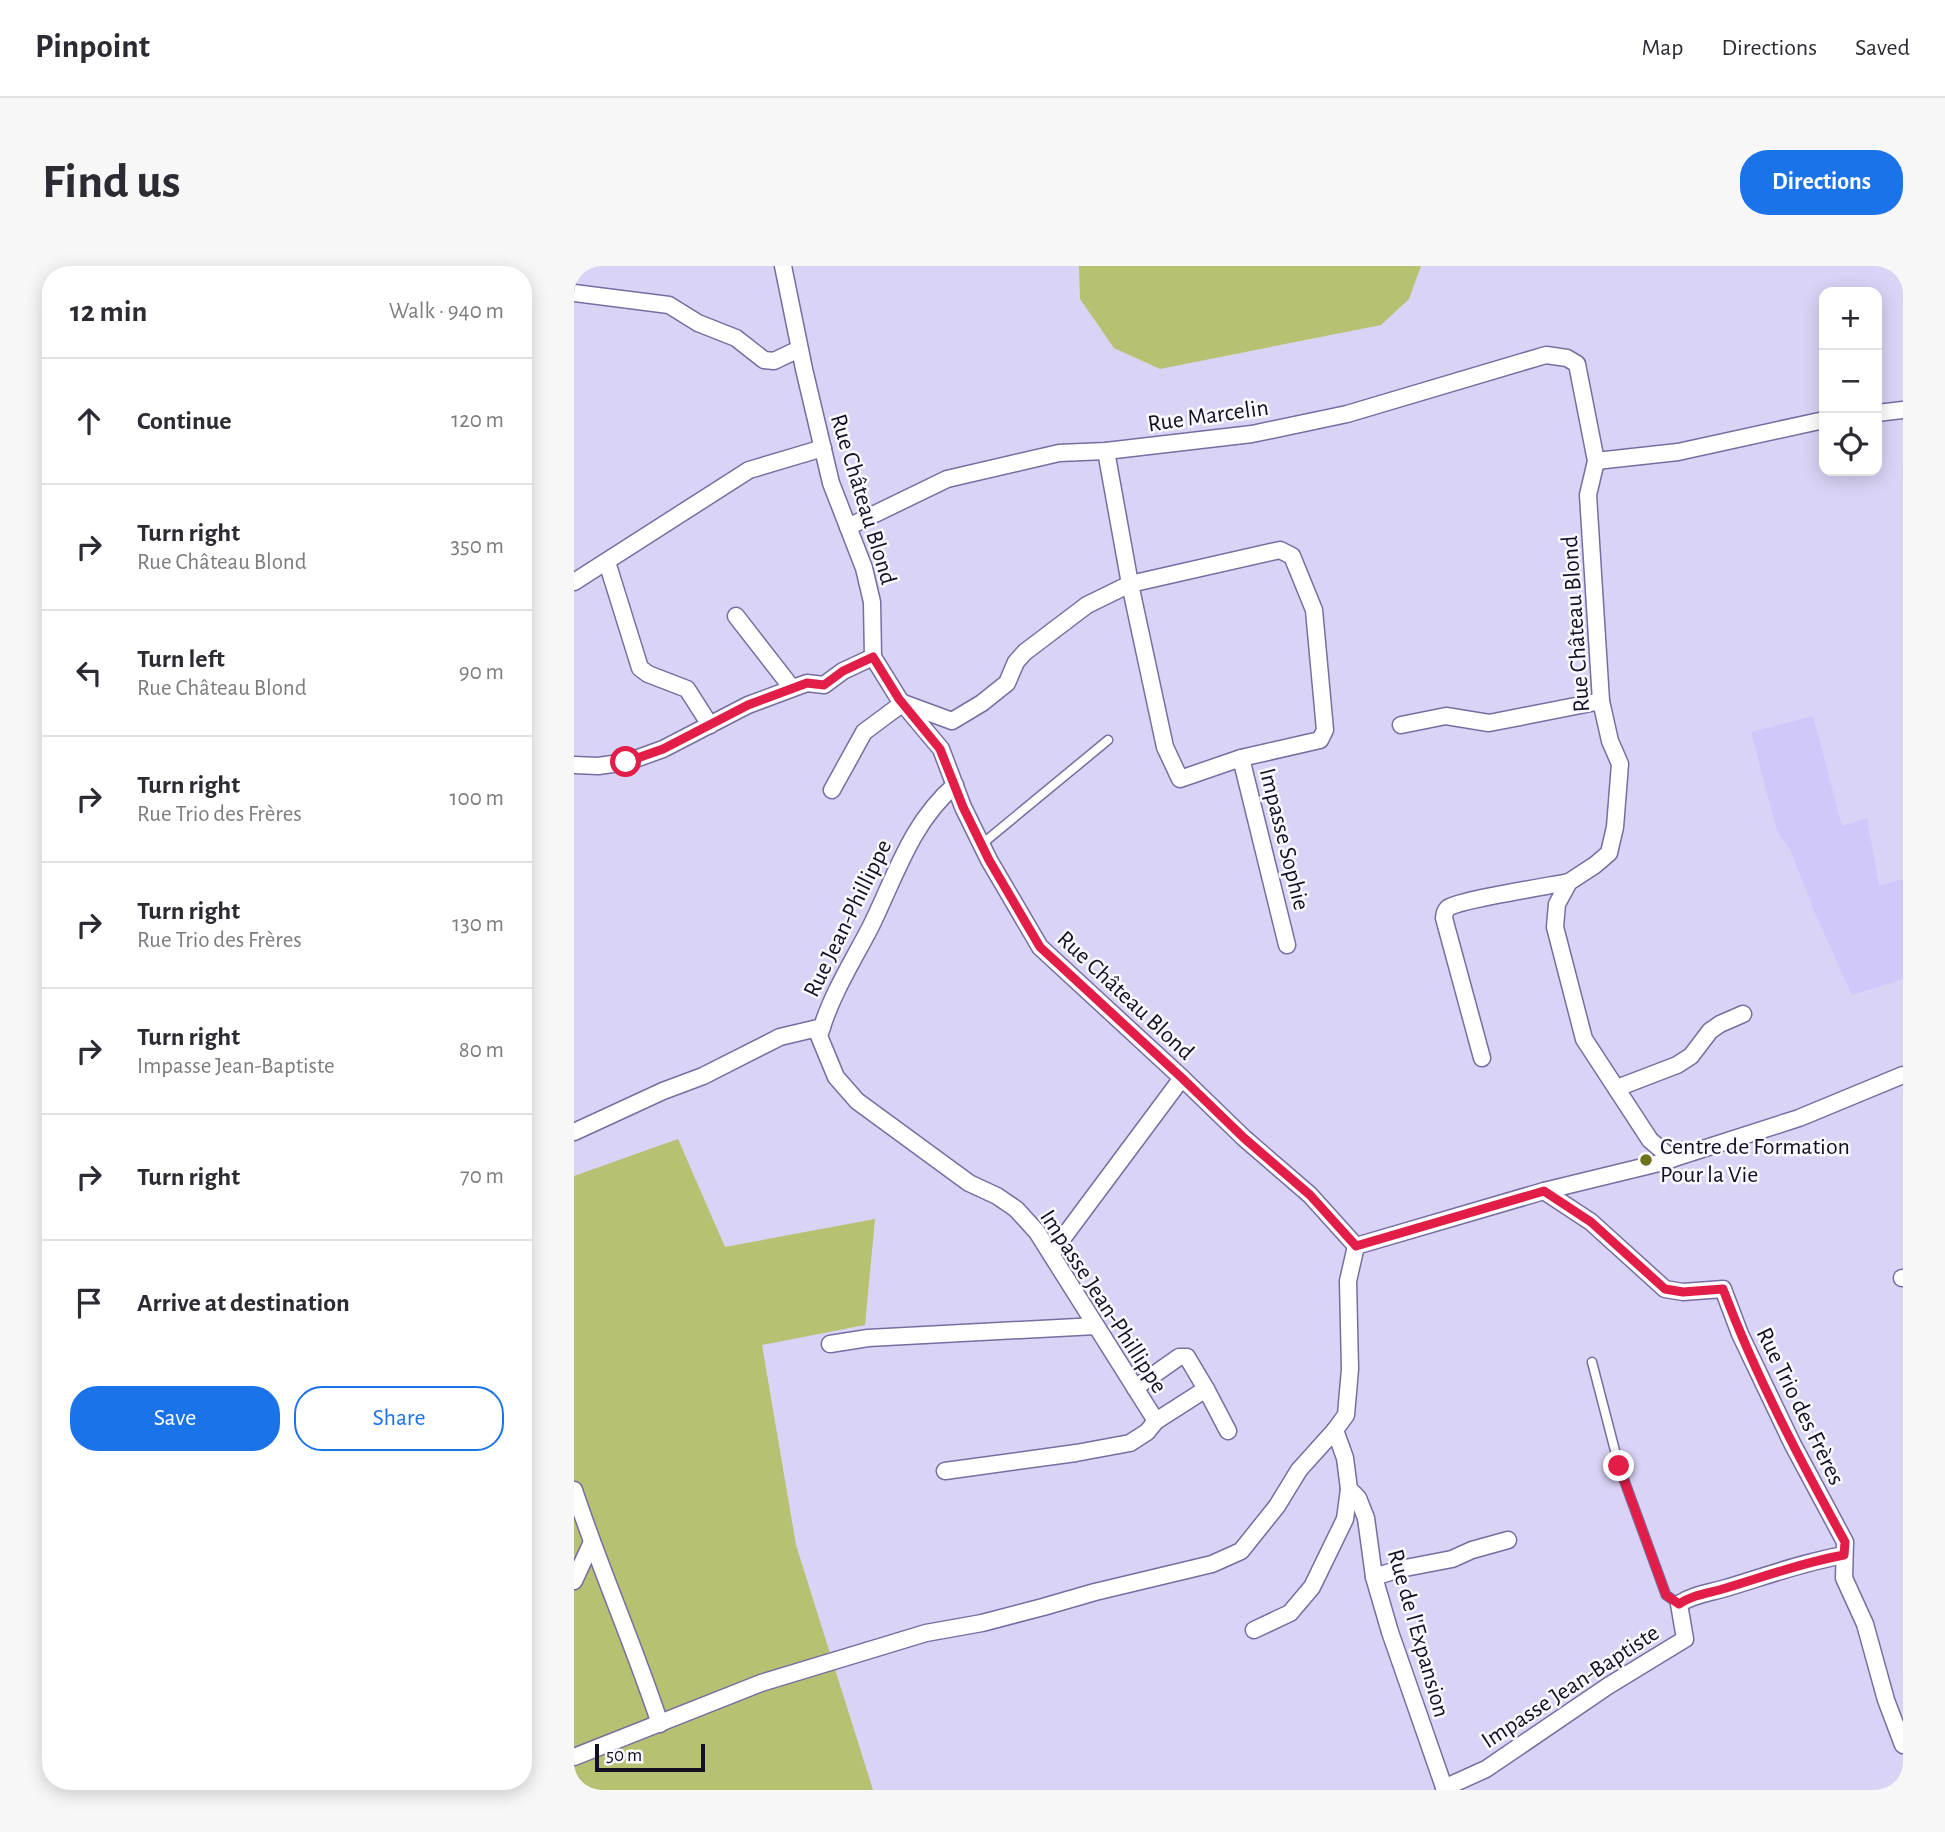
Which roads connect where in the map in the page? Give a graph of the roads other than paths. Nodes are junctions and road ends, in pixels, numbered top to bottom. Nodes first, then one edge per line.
1 (783, 266) edge
2 (574, 293) edge
3 (799, 349) junction
4 (1577, 364) joint
5 (1903, 410) edge
6 (1882, 412) edge
7 (1819, 421) edge
8 (822, 448) junction
9 (1106, 452) junction
10 (1596, 461) junction
11 (848, 527) junction
12 (607, 562) junction
13 (574, 582) edge
14 (1130, 584) junction
15 (736, 616) dead end
16 (873, 657) junction
17 (792, 688) junction
18 (1601, 701) junction
19 (903, 703) junction
20 (710, 725) junction
21 (1401, 725) dead end
22 (1108, 740) dead end
23 (1241, 758) junction
24 (574, 765) edge
25 (955, 785) junction
26 (832, 790) dead end
27 (982, 844) junction
28 (1569, 883) junction
29 (1287, 945) dead end
30 (1744, 1014) dead end
31 (822, 1027) junction
32 (1482, 1058) dead end
33 (1903, 1075) edge
34 (1182, 1078) junction
35 (1617, 1088) junction
36 (574, 1132) edge
37 (1672, 1159) junction
38 (1544, 1191) junction
39 (1356, 1246) junction
40 (1051, 1254) junction
41 (1096, 1326) junction
42 (830, 1344) dead end
43 (1592, 1362) dead end
44 (1135, 1388) junction
45 (1206, 1389) junction
46 (1156, 1421) junction
47 (1228, 1430) dead end
48 (1335, 1430) junction
49 (944, 1471) dead end
50 (1349, 1489) junction
51 (574, 1490) edge
52 (1508, 1540) dead end
53 (592, 1542) junction
54 (1844, 1555) junction
55 (1374, 1577) junction
56 (574, 1581) edge
57 (1679, 1604) junction
58 (1254, 1630) dead end
59 (660, 1724) junction
60 (1903, 1745) edge
61 (574, 1758) edge
62 (1445, 1789) edge

1 - 3 street, Rue Château Blond
2 - 3 street
3 - 8 street, Rue Château Blond
4 - 9 street, Rue Marcelin
4 - 10 street, Rue Château Blond
5 - 6 street
7 - 10 street
8 - 11 street, Rue Château Blond
8 - 12 street
9 - 11 street, Rue Marcelin
9 - 14 street, Impasse Sophie
10 - 18 street, Rue Château Blond
11 - 16 street, Rue Château Blond
12 - 13 street
12 - 20 street
14 - 19 street
14 - 23 street, Impasse Sophie
14 - 23 street
15 - 17 street
16 - 17 street
16 - 19 street, Rue Château Blond
17 - 20 street
18 - 21 street
18 - 28 street, Rue Château Blond
19 - 25 street, Rue Château Blond
19 - 26 street
20 - 24 street
22 - 27 lane
23 - 29 street, Impasse Sophie
25 - 27 street, Rue Château Blond
25 - 31 street, Rue Jean-Phillippe
27 - 34 street, Rue Château Blond
28 - 32 street
28 - 35 street
30 - 35 street
31 - 36 street, Rue Jean-Phillippe
31 - 40 street, Impasse Jean-Phillippe
33 - 37 street
34 - 39 street, Rue Château Blond
34 - 40 street
35 - 37 street
37 - 38 street
38 - 39 street
38 - 54 street, Rue Trio des Frères
39 - 48 street
40 - 41 street, Impasse Jean-Phillippe
41 - 42 street
41 - 44 street, Impasse Jean-Phillippe
43 - 57 lane
44 - 45 street
44 - 46 street, Impasse Jean-Phillippe
45 - 46 street, Impasse Jean-Phillippe
45 - 47 street, Impasse Jean-Phillippe
46 - 49 street
48 - 50 street, Rue de l'Expansion
48 - 59 street
50 - 55 street, Rue de l'Expansion
50 - 58 street
51 - 53 street
52 - 55 street
53 - 56 street
53 - 59 street
54 - 57 street, Impasse Jean-Baptiste
54 - 60 street, Rue Trio des Frères
55 - 62 street, Rue de l'Expansion
57 - 62 street, Impasse Jean-Baptiste
59 - 61 street

